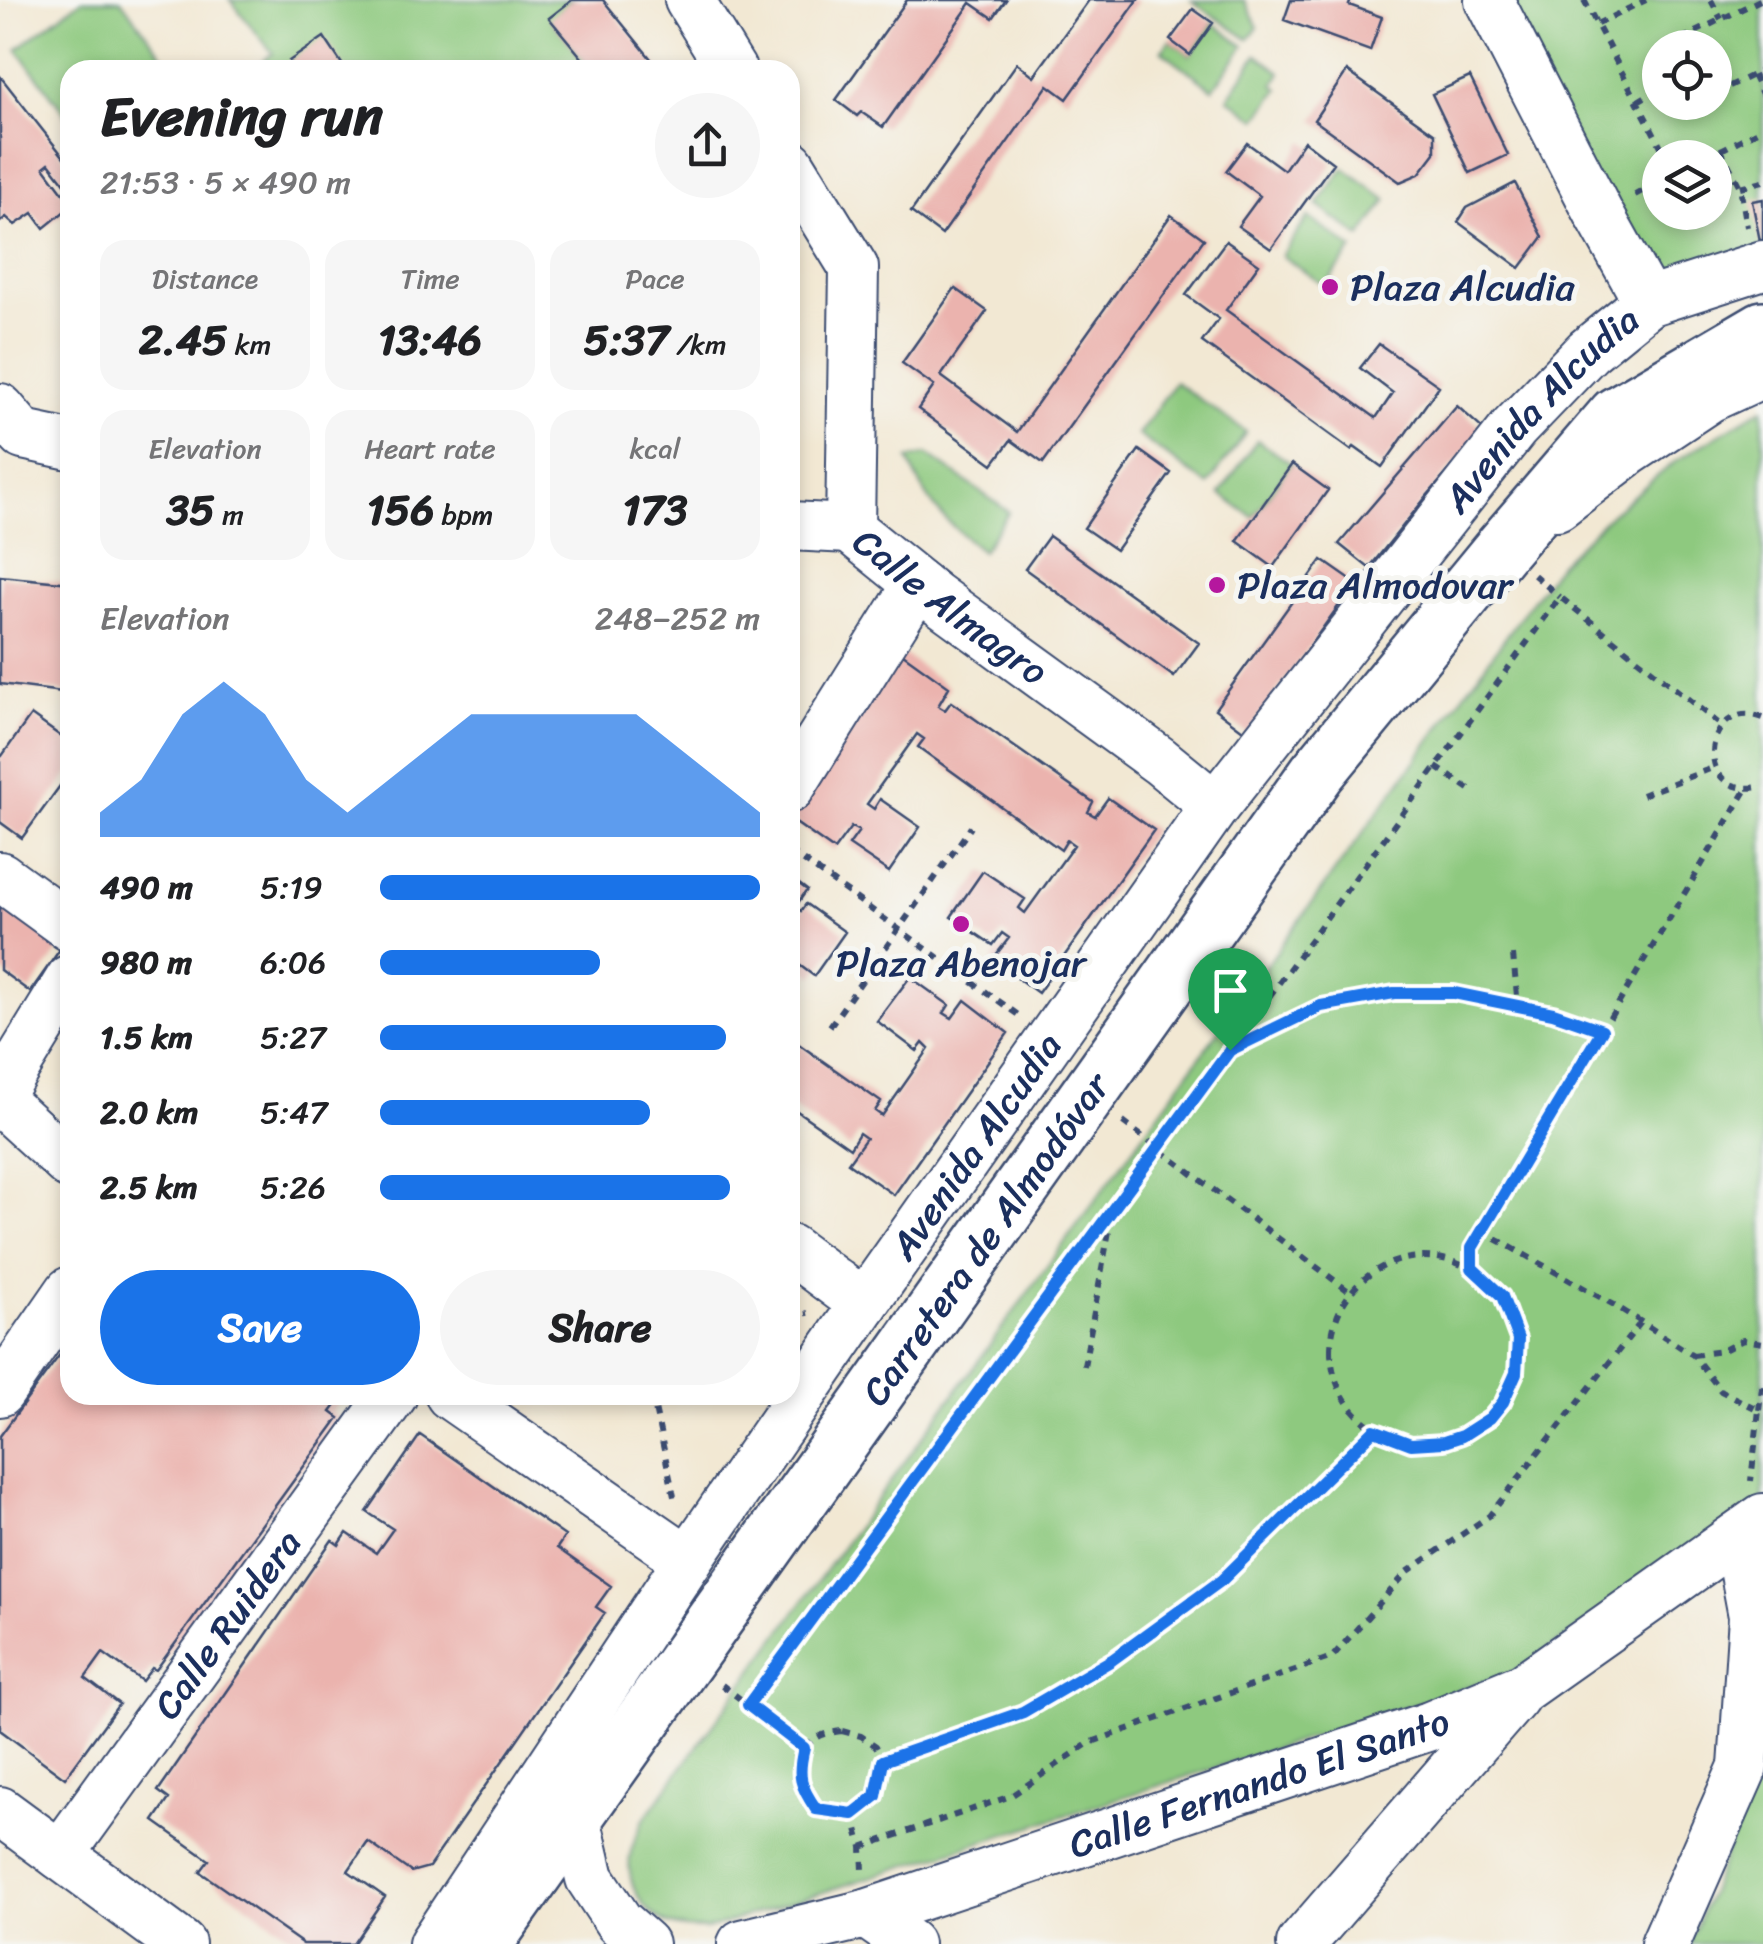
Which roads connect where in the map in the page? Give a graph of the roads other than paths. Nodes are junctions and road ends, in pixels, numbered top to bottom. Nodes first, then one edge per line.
1 (688, 0) edge
2 (1489, 0) edge
3 (726, 60) edge
4 (800, 180) edge
5 (1763, 265) edge
6 (1648, 302) junction
7 (1763, 329) edge
8 (1763, 373) edge
9 (0, 408) edge
10 (60, 443) edge
11 (800, 526) edge
12 (850, 529) junction
13 (1502, 548) junction
14 (918, 584) junction
15 (800, 772) edge
16 (1215, 806) junction
17 (0, 876) edge
18 (60, 921) edge
19 (60, 996) edge
20 (0, 1093) edge
21 (0, 1101) edge
22 (60, 1157) edge
23 (800, 1256) edge
24 (864, 1304) junction
25 (60, 1306) edge
26 (2, 1385) edge
27 (800, 1397) edge
28 (378, 1405) edge
29 (464, 1405) edge
30 (795, 1405) edge
31 (1755, 1528) edge
32 (688, 1560) junction
33 (1524, 1687) junction
34 (0, 1811) edge
35 (576, 1814) junction
36 (60, 1856) junction
37 (856, 1929) edge
38 (181, 1944) edge
39 (433, 1944) edge
40 (484, 1944) edge
41 (644, 1944) edge
42 (742, 1944) edge
43 (909, 1944) edge
44 (1301, 1944) edge
45 (1665, 1944) edge

1 - 3 street
2 - 6 street
4 - 12 street, Calle Almagro
5 - 6 street, Avenida Alcudia
6 - 16 street, Avenida Alcudia
7 - 13 main road, Carretera de Almodóvar
8 - 13 street, Carretera de Almodóvar
9 - 10 street
11 - 12 street
12 - 14 street, Calle Almagro
13 - 35 main road, Carretera de Almodóvar
14 - 15 street
14 - 16 street, Calle Almagro
16 - 24 street, Avenida Alcudia
17 - 18 street
19 - 20 street
21 - 22 street
23 - 24 street
24 - 27 street, Avenida Alcudia
25 - 26 street
28 - 36 street, Calle Ruidera
29 - 32 street
30 - 32 street, Avenida Alcudia
31 - 33 street, Calle Fernando El Santo
31 - 45 street
32 - 39 street, Avenida Alcudia
33 - 37 street, Calle Fernando El Santo
33 - 44 street
34 - 36 street
35 - 40 main road, Carretera de Almodóvar
35 - 41 street
36 - 38 street
37 - 42 street, Calle Fernando El Santo
37 - 43 street

